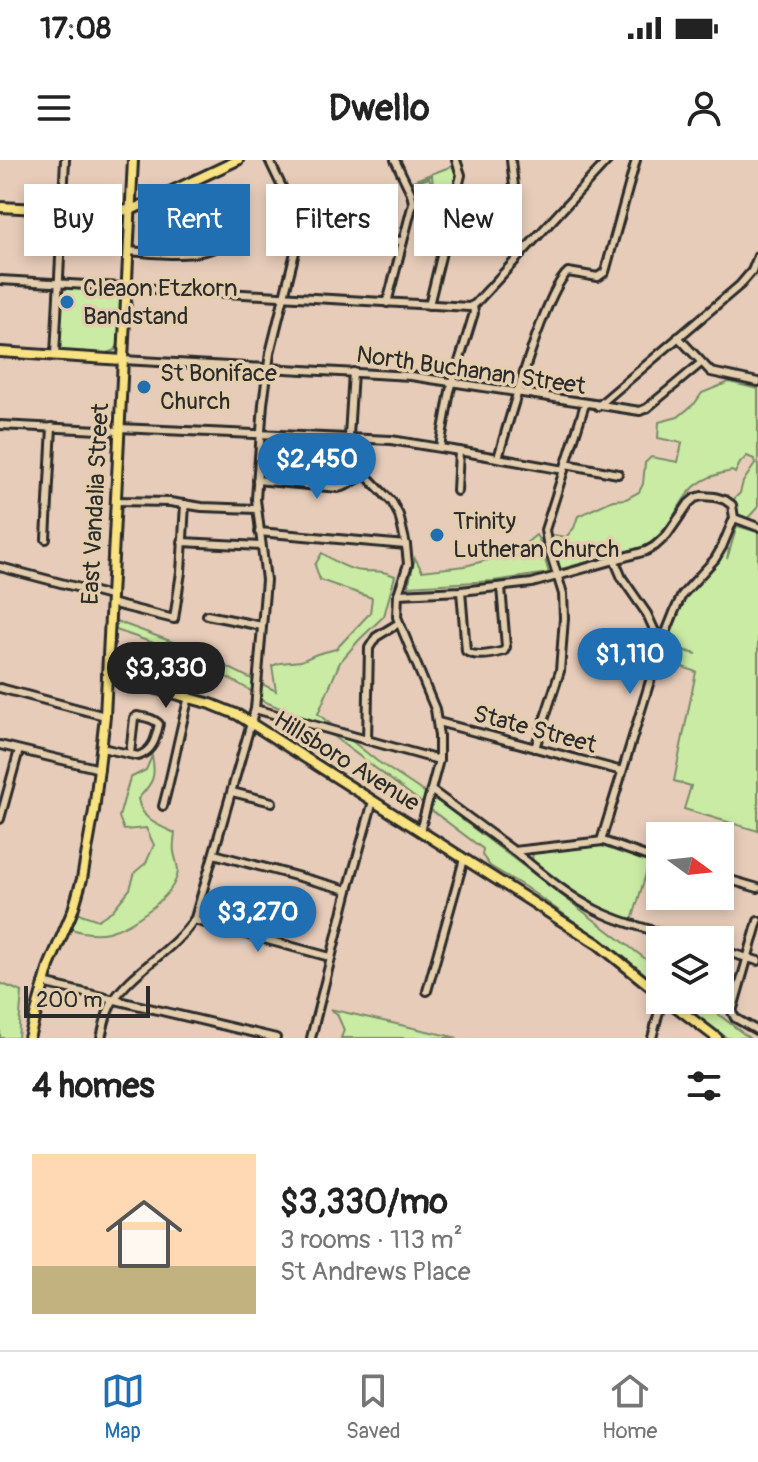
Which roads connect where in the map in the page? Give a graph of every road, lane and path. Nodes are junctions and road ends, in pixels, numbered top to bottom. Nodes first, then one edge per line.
1 (65, 160) edge
2 (133, 160) edge
3 (238, 160) edge
4 (269, 160) edge
5 (395, 160) edge
6 (456, 160) edge
7 (511, 160) edge
8 (608, 160) edge
9 (627, 160) edge
10 (226, 163) edge
11 (635, 163) edge
12 (64, 184) edge
13 (281, 184) edge
14 (514, 184) edge
15 (0, 207) edge
16 (24, 209) edge
17 (131, 210) junction
18 (122, 211) edge
19 (398, 241) edge
20 (403, 241) junction
21 (129, 251) junction
22 (138, 251) edge
23 (60, 256) edge
24 (294, 256) edge
25 (758, 257) edge
26 (0, 280) edge
27 (59, 283) junction
28 (128, 287) junction
29 (284, 297) junction
30 (387, 303) junction
31 (429, 305) junction
32 (473, 306) junction
33 (678, 337) junction
34 (0, 352) edge
35 (55, 355) junction
36 (123, 360) junction
37 (701, 363) junction
38 (267, 367) junction
39 (353, 372) junction
40 (452, 382) junction
41 (758, 382) edge
42 (518, 393) junction
43 (585, 404) junction
44 (598, 406) junction
45 (0, 425) edge
46 (52, 427) junction
47 (119, 430) junction
48 (261, 434) junction
49 (348, 438) junction
50 (440, 447) junction
51 (459, 451) junction
52 (498, 458) junction
53 (565, 467) junction
54 (366, 474) junction
55 (618, 474) dead end
56 (257, 480) junction
57 (457, 491) dead end
58 (115, 501) junction
59 (185, 504) junction
60 (256, 509) junction
61 (734, 518) junction
62 (758, 527) edge
63 (259, 532) junction
64 (46, 539) dead end
65 (182, 542) junction
66 (406, 545) junction
67 (261, 546) junction
68 (614, 559) junction
69 (0, 567) edge
70 (558, 575) junction
71 (501, 587) junction
72 (461, 591) junction
73 (398, 594) junction
74 (110, 600) junction
75 (207, 615) dead end
76 (399, 623) junction
77 (262, 626) junction
78 (661, 645) junction
79 (107, 675) junction
80 (0, 688) edge
81 (189, 697) junction
82 (255, 709) junction
83 (105, 716) junction
84 (438, 722) junction
85 (250, 723) junction
86 (367, 740) junction
87 (0, 745) edge
88 (102, 748) junction
89 (535, 748) junction
90 (19, 750) junction
91 (130, 754) junction
92 (439, 760) junction
93 (100, 769) junction
94 (622, 771) junction
95 (431, 790) junction
96 (232, 792) junction
97 (373, 801) junction
98 (272, 802) dead end
99 (163, 806) dead end
100 (0, 819) edge
101 (420, 831) junction
102 (601, 841) junction
103 (514, 851) junction
104 (214, 854) junction
105 (646, 856) edge
106 (464, 859) junction
107 (734, 881) edge
108 (758, 888) edge
109 (348, 890) junction
110 (194, 920) junction
111 (758, 921) edge
112 (646, 928) edge
113 (734, 954) edge
114 (330, 957) junction
115 (748, 958) junction
116 (758, 961) edge
117 (43, 983) junction
118 (646, 983) edge
119 (427, 991) dead end
120 (113, 1001) junction
121 (660, 1014) edge
122 (684, 1014) edge
123 (233, 1027) junction
124 (758, 1031) edge
125 (230, 1037) edge
126 (29, 1038) edge
127 (101, 1038) edge
128 (276, 1038) edge
129 (311, 1038) edge
130 (652, 1038) edge
131 (717, 1038) edge

1 - 12 street
2 - 17 main road, East Vandalia Street
3 - 10 main road
4 - 13 street
5 - 20 street
6 - 31 street
7 - 14 street
8 - 32 street
9 - 11 street
10 - 17 main road
11 - 42 street
15 - 16 main road
17 - 18 main road
17 - 21 main road, East Vandalia Street
19 - 20 street
20 - 30 street
21 - 22 street
21 - 28 main road, East Vandalia Street
23 - 27 street
24 - 29 street, Hillsboro Avenue
25 - 33 street
26 - 27 street
27 - 28 street
27 - 35 street
28 - 29 street
28 - 36 main road, East Vandalia Street
29 - 30 street
29 - 38 street, Hillsboro Avenue
30 - 31 street
31 - 32 street
32 - 40 street
33 - 37 street
33 - 44 street
34 - 35 main road
35 - 36 main road
36 - 38 street, North Buchanan Street
36 - 47 main road, East Vandalia Street
37 - 41 street
37 - 44 street, North Buchanan Street
38 - 39 street, North Buchanan Street
38 - 48 street, Hillsboro Avenue
39 - 40 street, North Buchanan Street
39 - 49 street
40 - 42 street, North Buchanan Street
40 - 50 street
42 - 43 street, North Buchanan Street
42 - 52 street
43 - 44 street, North Buchanan Street
43 - 53 street
45 - 46 street
46 - 47 street
46 - 64 street
47 - 48 street
47 - 58 main road, East Vandalia Street
48 - 49 street
48 - 56 street, Hillsboro Avenue
49 - 50 street
49 - 54 street
50 - 51 street
51 - 52 street
51 - 57 street
52 - 53 street
53 - 55 street
53 - 70 street
54 - 56 street
54 - 66 street
56 - 60 street, Hillsboro Avenue
58 - 59 street
58 - 74 main road, East Vandalia Street
59 - 60 street
59 - 65 street
60 - 63 street, Hillsboro Avenue
61 - 62 street
61 - 68 street
61 - 78 street
63 - 66 street
63 - 67 street, Hillsboro Avenue
65 - 67 street
65 - 74 street
66 - 73 street
67 - 77 street, Hillsboro Avenue
68 - 70 street
68 - 78 street
69 - 74 street
70 - 71 street
70 - 89 street
71 - 72 street
71 - 72 street
72 - 73 street
73 - 76 street
74 - 79 main road, East Vandalia Street
75 - 77 street
76 - 84 street
76 - 86 street
77 - 82 street, Hillsboro Avenue
78 - 94 street
79 - 81 main road
79 - 83 main road, East Vandalia Street
80 - 83 street
81 - 85 main road
81 - 99 street
82 - 85 street, Hillsboro Avenue
82 - 86 street
83 - 88 main road, East Vandalia Street
84 - 89 street, State Street
84 - 92 street
85 - 96 street
85 - 97 main road, Hillsboro Avenue
86 - 92 street
87 - 90 street
88 - 91 street
88 - 93 main road, East Vandalia Street
89 - 94 street, State Street
90 - 93 street
90 - 100 street
91 - 91 street
92 - 95 street
93 - 117 main road, East Vandalia Street
94 - 102 street
95 - 101 street
95 - 103 street
96 - 98 street
96 - 104 street
97 - 101 main road, Hillsboro Avenue
97 - 109 street
101 - 106 main road, Hillsboro Avenue
102 - 103 street
102 - 105 street
103 - 112 street
104 - 109 street
104 - 110 street
106 - 118 main road, Hillsboro Avenue
106 - 119 street
107 - 108 street
109 - 114 street
110 - 114 street
110 - 120 street
111 - 115 street
113 - 115 street
114 - 129 street
115 - 116 street
115 - 124 street
117 - 120 street
117 - 126 main road, East Vandalia Street
120 - 123 street
120 - 127 street
121 - 130 street
122 - 131 main road
123 - 125 street
123 - 128 street

